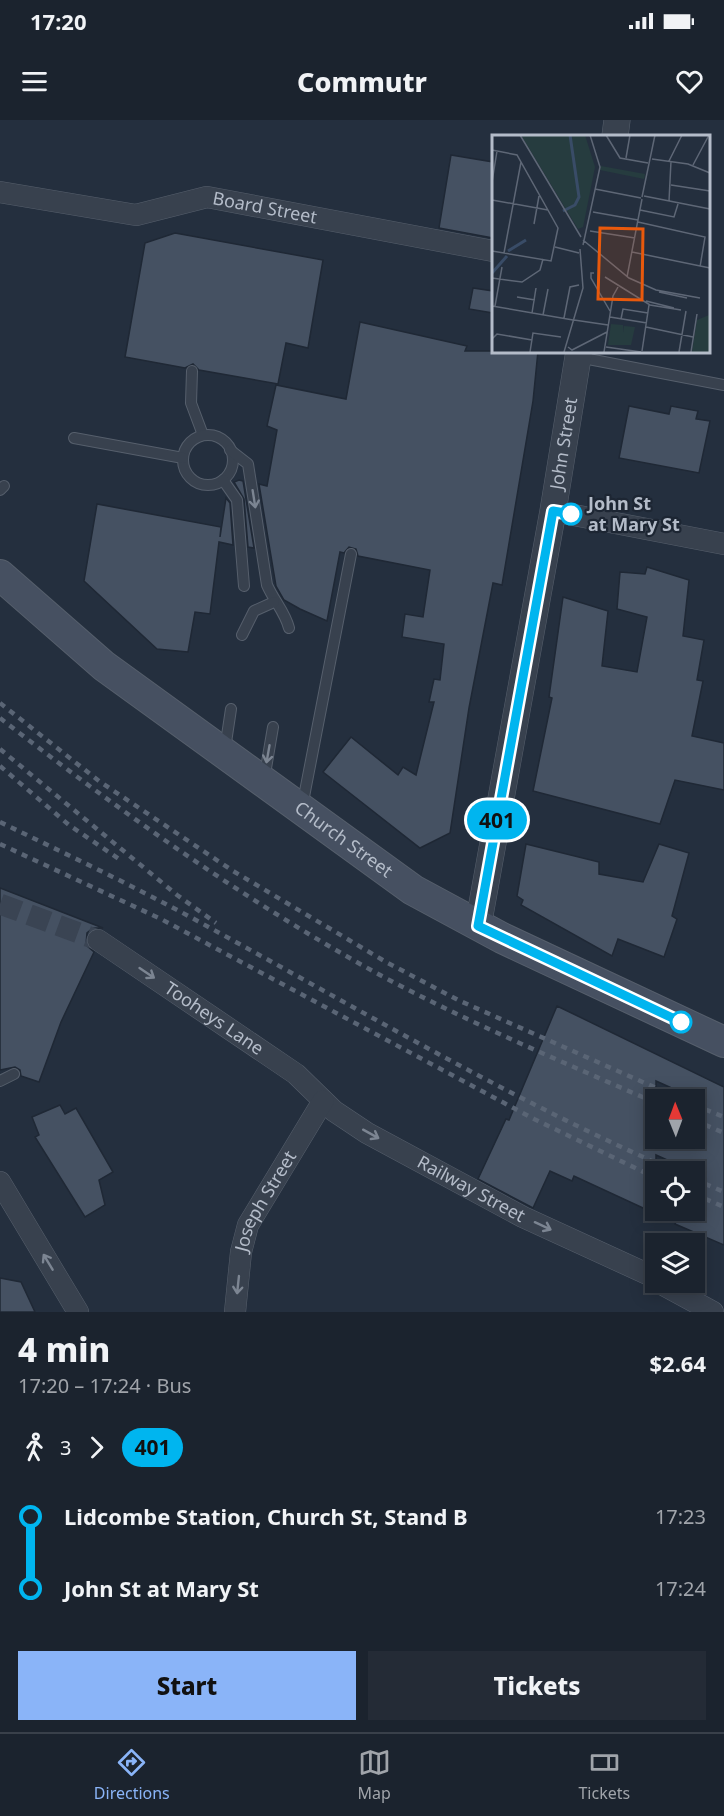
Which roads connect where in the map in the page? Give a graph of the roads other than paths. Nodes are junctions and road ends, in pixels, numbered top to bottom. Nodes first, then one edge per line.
1 (617, 120) edge
2 (615, 135) edge
3 (0, 192) edge
4 (492, 251) edge
5 (578, 354) edge
6 (192, 371) dead end
7 (724, 385) edge
8 (203, 435) junction
9 (74, 438) dead end
10 (231, 450) junction
11 (183, 458) junction
12 (223, 480) junction
13 (553, 511) junction
14 (724, 544) edge
15 (351, 554) dead end
16 (0, 575) edge
17 (244, 586) dead end
18 (274, 602) junction
19 (290, 628) dead end
20 (242, 635) dead end
21 (231, 709) dead end
22 (273, 727) dead end
23 (224, 752) junction
24 (264, 780) junction
25 (302, 808) junction
26 (478, 926) junction
27 (98, 940) tunnel mouth
28 (724, 1042) edge
29 (14, 1074) dead end
30 (0, 1081) edge
31 (323, 1101) junction
32 (0, 1182) edge
33 (645, 1275) edge
34 (678, 1293) edge
35 (692, 1293) edge
36 (724, 1307) edge
37 (78, 1312) edge
38 (235, 1312) edge
39 (713, 1312) edge

1 - 2 street
3 - 4 street, Board Street
5 - 7 lane
5 - 13 street, John Street
6 - 8 lane
8 - 10 lane
8 - 11 lane
9 - 11 lane
10 - 12 lane
10 -> 18 lane
11 - 12 lane
12 - 17 lane
13 - 14 street
13 - 26 street, John Street
15 - 25 lane
16 - 23 main road, Church Street
18 - 19 lane
18 - 20 lane
21 - 23 lane
22 -> 24 lane
23 - 24 main road, Church Street
24 - 25 main road, Church Street
25 - 26 main road, Church Street
26 - 28 main road, Church Street
27 -> 31 street, Tooheys Lane
29 - 30 lane
31 -> 33 street, Railway Street
31 -> 38 street, Joseph Street
37 -> 32 street
34 - 39 street, Railway Street
35 - 36 street

